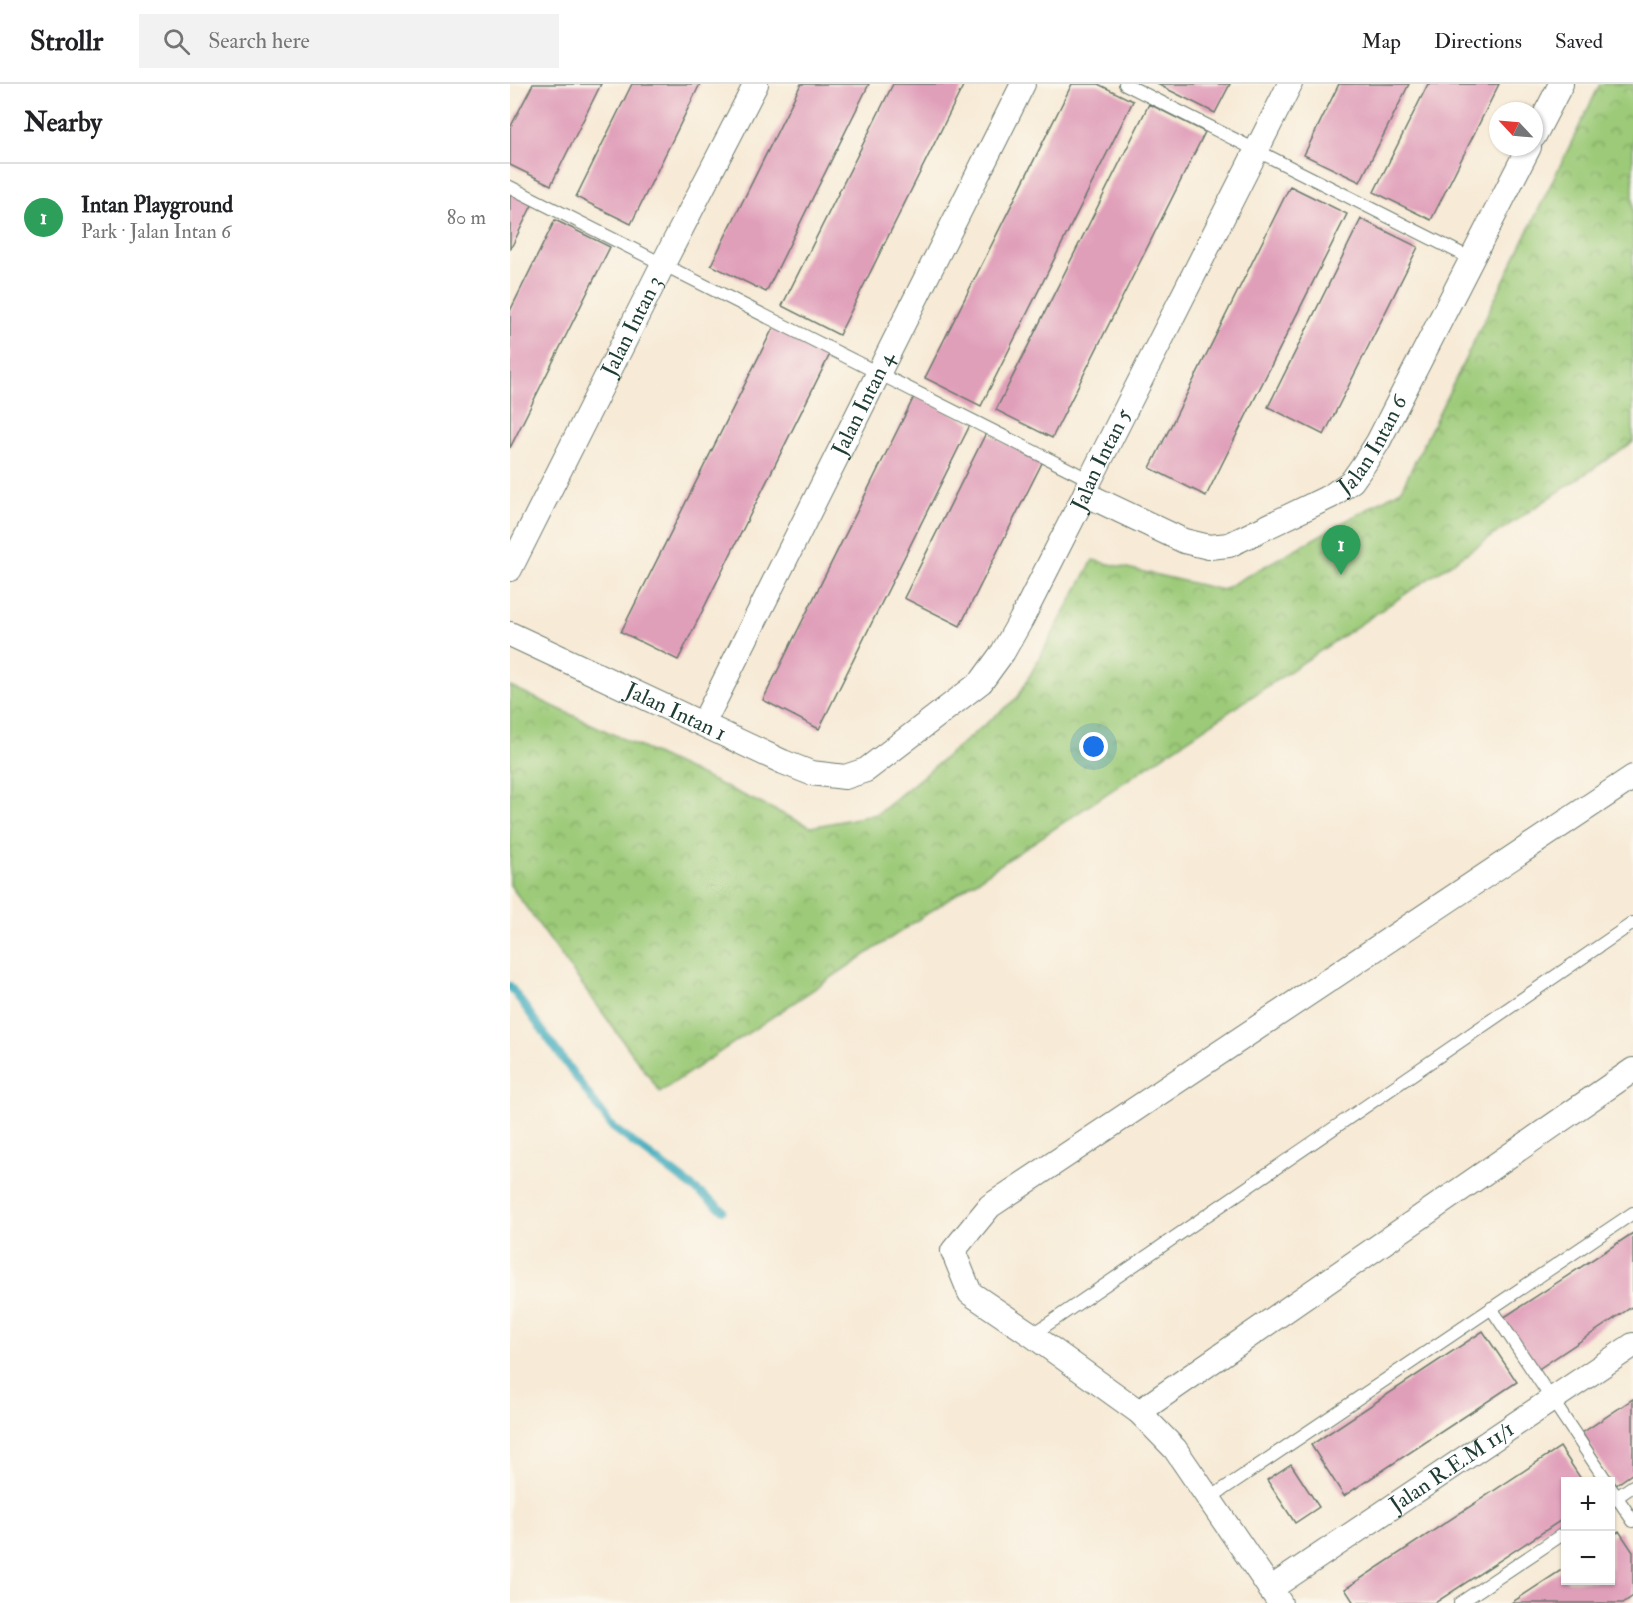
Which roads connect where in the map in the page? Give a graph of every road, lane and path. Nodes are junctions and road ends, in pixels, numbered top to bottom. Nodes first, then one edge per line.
1 (756, 84) edge
2 (1023, 84) edge
3 (1125, 84) edge
4 (1290, 84) edge
5 (1561, 84) edge
6 (1543, 119) edge
7 (1256, 150) junction
8 (1524, 156) edge
9 (510, 187) edge
10 (1472, 259) junction
11 (663, 264) junction
12 (879, 373) junction
13 (1087, 487) junction
14 (510, 569) edge
15 (510, 633) edge
16 (703, 724) junction
17 (845, 777) joint
18 (1633, 777) edge
19 (1633, 923) edge
20 (1633, 1070) edge
21 (1633, 1213) edge
22 (1491, 1308) junction
23 (1032, 1335) junction
24 (1633, 1345) edge
25 (1552, 1400) junction
26 (1139, 1412) junction
27 (1604, 1477) edge
28 (1633, 1486) edge
29 (1615, 1494) edge
30 (1210, 1498) junction
31 (1615, 1498) edge
32 (1633, 1521) edge
33 (1561, 1535) edge
34 (1275, 1596) edge
35 (1460, 1603) edge

1 - 11 street, Jalan Intan 3
2 - 12 street, Jalan Intan 4
3 - 7 lane
4 - 7 street, Jalan Intan 5
5 - 6 street
7 - 10 lane
7 - 13 street, Jalan Intan 5
8 - 10 street, Jalan Intan 6
9 - 11 lane
10 - 13 street, Jalan Intan 6
11 - 12 lane
11 - 14 street, Jalan Intan 3
12 - 13 lane
12 - 16 street, Jalan Intan 4
13 - 17 street, Jalan Intan 5
15 - 16 street, Jalan Intan 1
16 - 17 street, Jalan Intan 1
18 - 23 street
19 - 23 lane
20 - 26 street
21 - 22 lane
22 - 25 lane
22 - 30 lane
23 - 26 street
24 - 25 street, Jalan R.E.M 11/1
25 - 27 lane
25 - 34 street, Jalan R.E.M 11/1
26 - 30 street
28 - 29 lane
30 - 34 street
31 - 32 lane
33 - 35 lane

